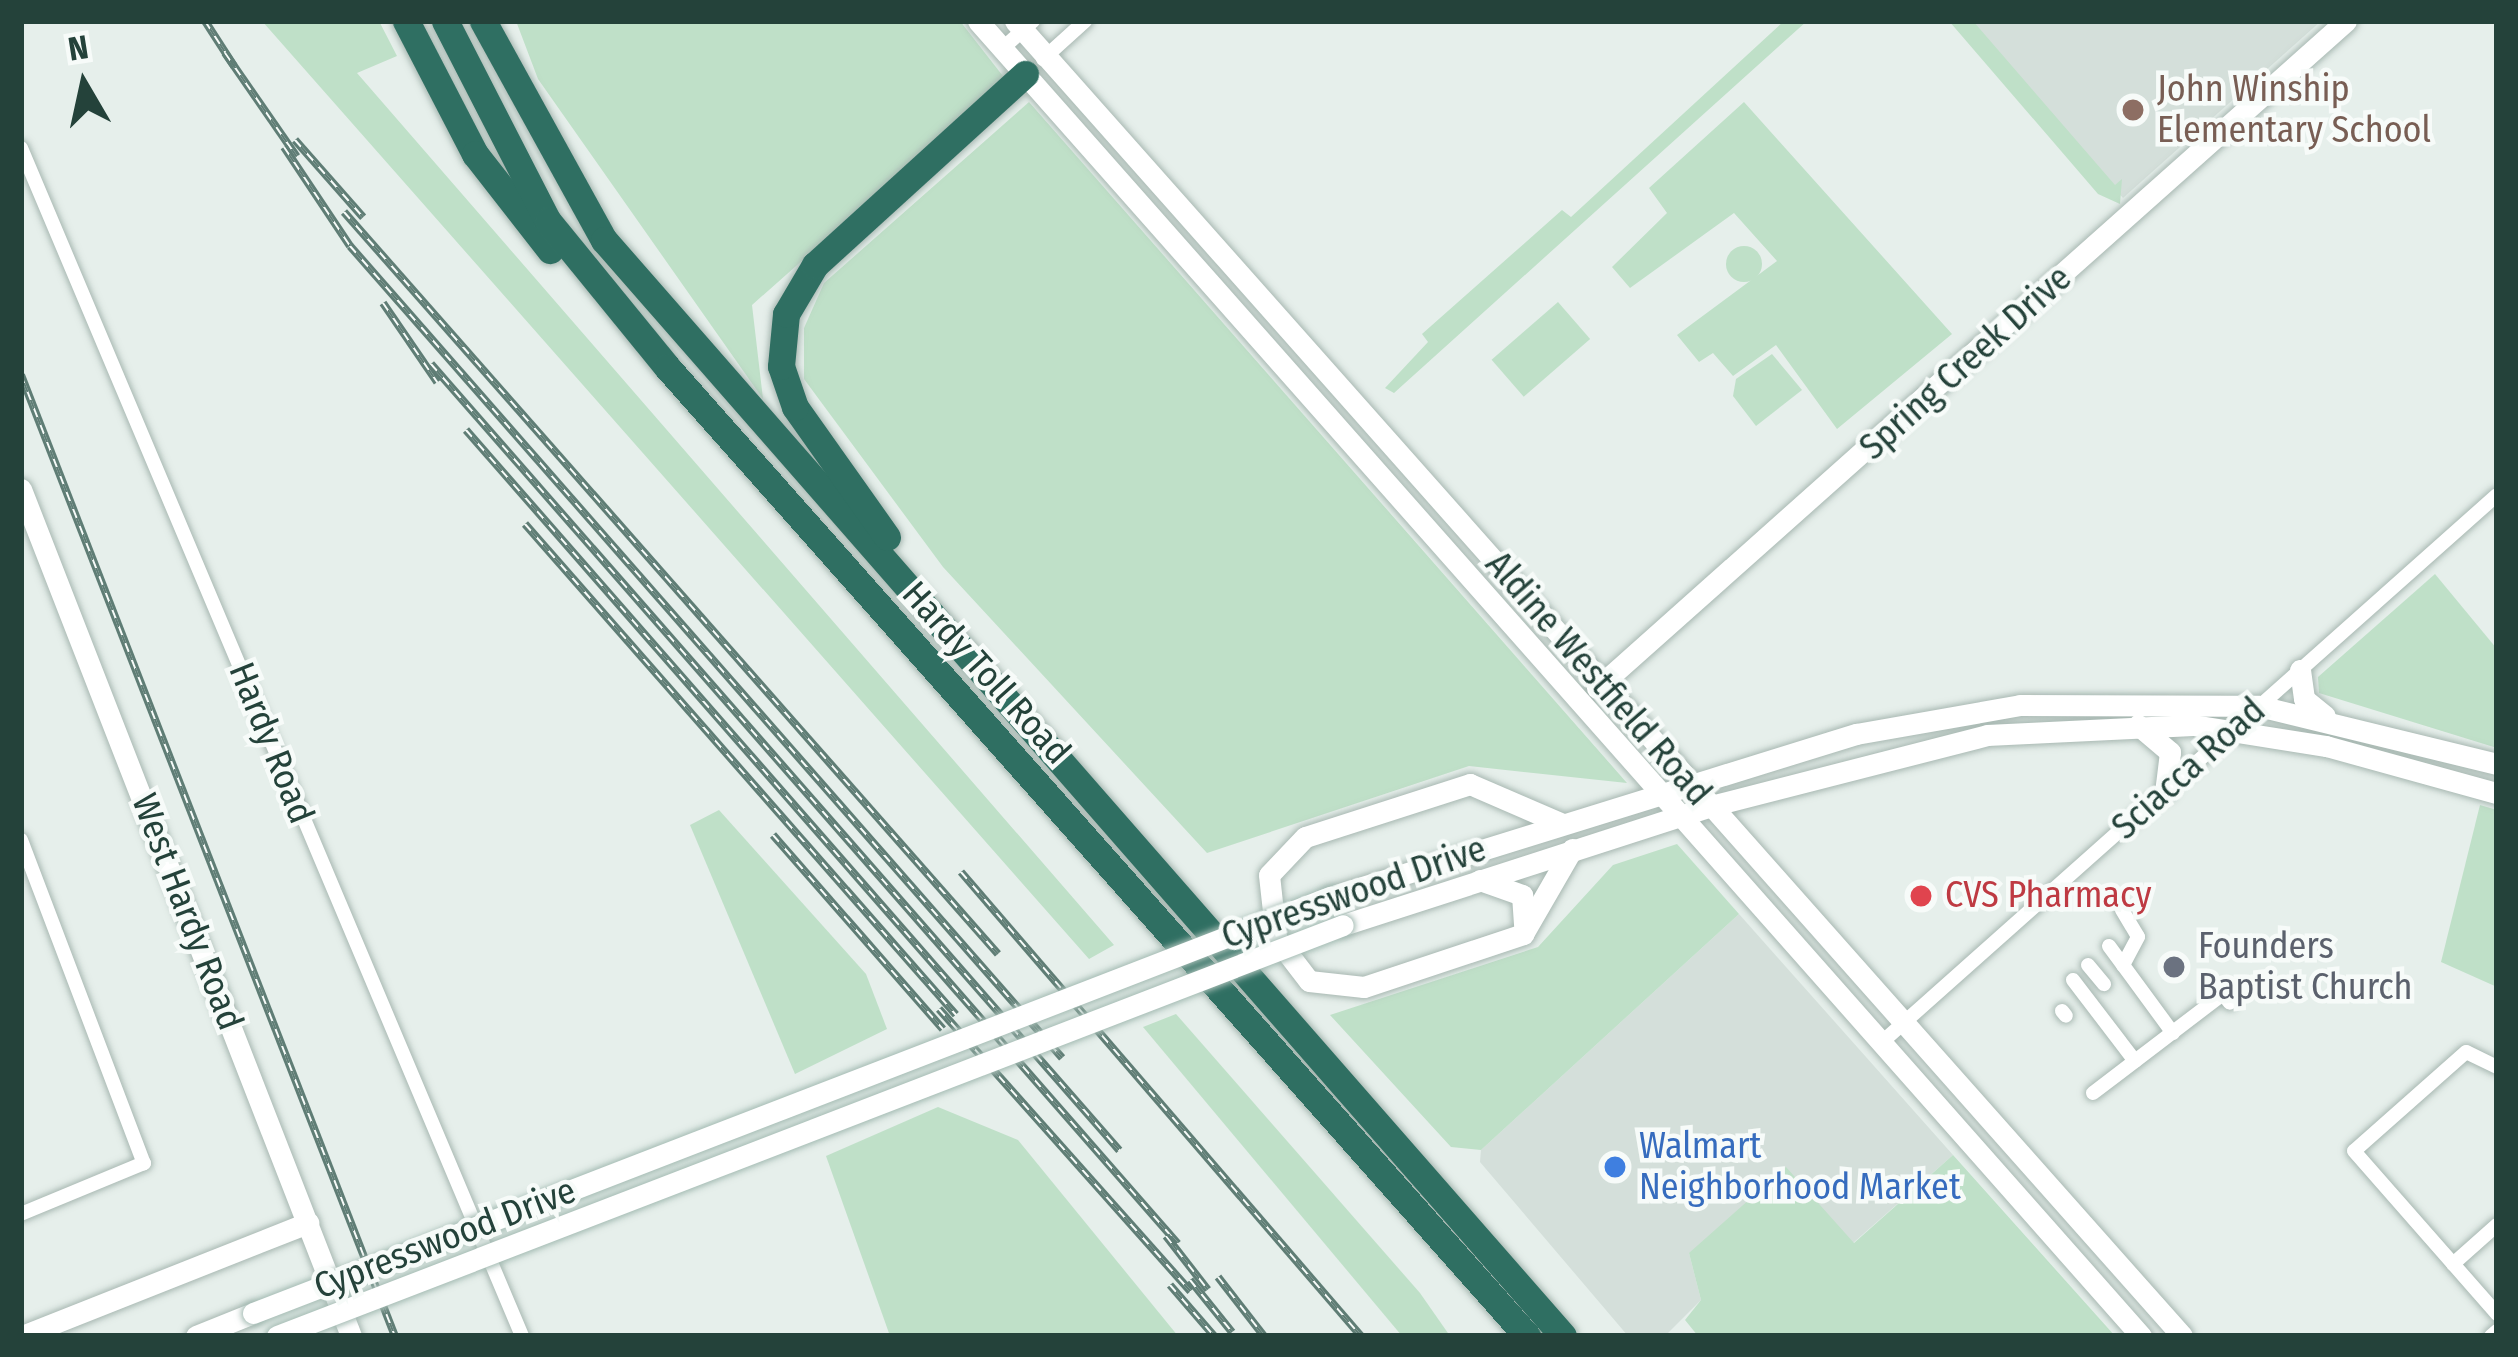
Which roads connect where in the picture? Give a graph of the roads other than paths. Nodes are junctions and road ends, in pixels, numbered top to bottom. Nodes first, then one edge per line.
1 (406, 21) edge
2 (445, 21) edge
3 (483, 21) edge
4 (978, 21) edge
5 (1085, 21) edge
6 (2346, 21) edge
7 (1024, 24) edge
8 (1002, 49) junction
9 (1036, 65) junction
10 (21, 148) edge
11 (1216, 244) junction
12 (1192, 264) junction
13 (667, 368) junction
14 (1344, 391) junction
15 (1320, 410) junction
16 (21, 489) edge
17 (2497, 495) edge
18 (1474, 539) junction
19 (1451, 557) junction
20 (956, 633) junction
21 (2300, 670) junction
22 (1605, 682) junction
23 (1582, 699) junction
24 (2259, 706) junction
25 (1964, 712) junction
26 (2336, 720) junction
27 (2138, 724) junction
28 (2232, 730) junction
29 (1968, 738) junction
30 (1620, 740) junction
31 (2457, 751) junction
32 (2497, 764) edge
33 (2442, 775) junction
34 (1692, 786) junction
35 (2165, 790) junction
36 (1762, 791) junction
37 (1492, 793) junction
38 (2497, 793) edge
39 (1664, 794) junction
40 (1711, 806) junction
41 (1614, 808) junction
42 (1683, 815) junction
43 (1561, 823) junction
44 (21, 840) edge
45 (1483, 846) junction
46 (1572, 849) junction
47 (1757, 862) junction
48 (1480, 880) junction
49 (2122, 910) dead end
50 (1523, 934) junction
51 (2109, 946) dead end
52 (2088, 964) dead end
53 (2123, 964) junction
54 (2073, 980) dead end
55 (2086, 994) junction
56 (2230, 1003) dead end
57 (1904, 1022) junction
58 (2173, 1033) junction
59 (1881, 1043) junction
60 (2135, 1060) junction
61 (2497, 1067) edge
62 (2093, 1093) dead end
63 (2060, 1199) junction
64 (21, 1214) edge
65 (2037, 1220) junction
66 (308, 1223) junction
67 (2497, 1225) edge
68 (2453, 1264) junction
69 (2497, 1314) edge
70 (22, 1336) edge
71 (196, 1336) edge
72 (277, 1336) edge
73 (351, 1336) edge
74 (523, 1336) edge
75 (1527, 1336) edge
76 (1563, 1336) edge
77 (2141, 1336) edge
78 (2182, 1336) edge

1 - 13 highway
2 - 13 highway, Hardy Toll Road
3 - 20 highway, Hardy Toll Road
4 - 8 main road, Aldine Westfield Road
5 - 9 street
6 - 22 main road, Spring Creek Drive
7 - 8 street
7 - 9 main road, Aldine Westfield Road
8 - 9 main road, Aldine Westfield Road
9 - 11 main road, Aldine Westfield Road
9 - 12 main road, Aldine Westfield Road
9 - 20 highway
10 - 74 street, Hardy Road
11 - 12 main road
11 - 14 main road, Aldine Westfield Road
12 - 15 main road, Aldine Westfield Road
13 - 75 highway, Hardy Toll Road
14 - 15 main road
14 - 18 main road, Aldine Westfield Road
15 - 19 main road, Aldine Westfield Road
16 - 66 main road, West Hardy Road
17 - 21 street, Sciacca Road
18 - 19 main road
18 - 22 main road, Aldine Westfield Road
19 - 23 main road, Aldine Westfield Road
20 - 76 highway, Hardy Toll Road
21 - 24 street, Sciacca Road
21 - 26 main road
22 - 23 main road, Spring Creek Drive
22 - 34 main road, Aldine Westfield Road
23 - 30 main road, Aldine Westfield Road
24 - 25 main road, Cypresswood Drive
24 - 26 main road, Cypresswood Drive
24 - 28 street, Sciacca Road
25 - 29 main road
25 - 34 main road, Cypresswood Drive
26 - 31 main road, Cypresswood Drive
27 - 28 main road, Cypresswood Drive
27 - 29 main road, Cypresswood Drive
27 - 35 main road
28 - 33 main road, Cypresswood Drive
28 - 35 street, Sciacca Road
29 - 36 main road, Cypresswood Drive
30 - 39 main road, Aldine Westfield Road
30 - 41 main road
31 - 32 main road, Cypresswood Drive
31 - 33 main road
33 - 38 main road, Cypresswood Drive
34 - 39 main road, Cypresswood Drive
34 - 40 main road, Aldine Westfield Road
35 - 57 street, Sciacca Road
36 - 40 main road, Cypresswood Drive
36 - 47 main road
37 - 43 main road
37 - 45 main road
37 - 50 main road
39 - 41 main road, Cypresswood Drive
39 - 42 main road, Aldine Westfield Road
40 - 42 main road, Cypresswood Drive
40 - 47 main road, Aldine Westfield Road
41 - 43 main road, Cypresswood Drive
42 - 46 main road, Cypresswood Drive
42 - 59 main road, Aldine Westfield Road
43 - 45 main road, Cypresswood Drive
44 - 64 street
45 - 71 main road, Cypresswood Drive, bridge
46 - 48 main road, Cypresswood Drive
46 - 50 main road
47 - 57 main road, Aldine Westfield Road
48 - 50 main road
48 - 72 main road, Cypresswood Drive, bridge
49 - 53 street
51 - 53 street
52 - 55 street
53 - 58 street
54 - 55 street
55 - 60 street
56 - 58 street
57 - 59 street, Sciacca Road
57 - 63 main road, Aldine Westfield Road
58 - 60 street
59 - 65 main road, Aldine Westfield Road
60 - 62 street
61 - 68 street
63 - 65 main road
63 - 78 main road, Aldine Westfield Road
65 - 77 main road, Aldine Westfield Road
66 - 70 main road
66 - 73 main road, West Hardy Road
67 - 68 street
68 - 69 street

